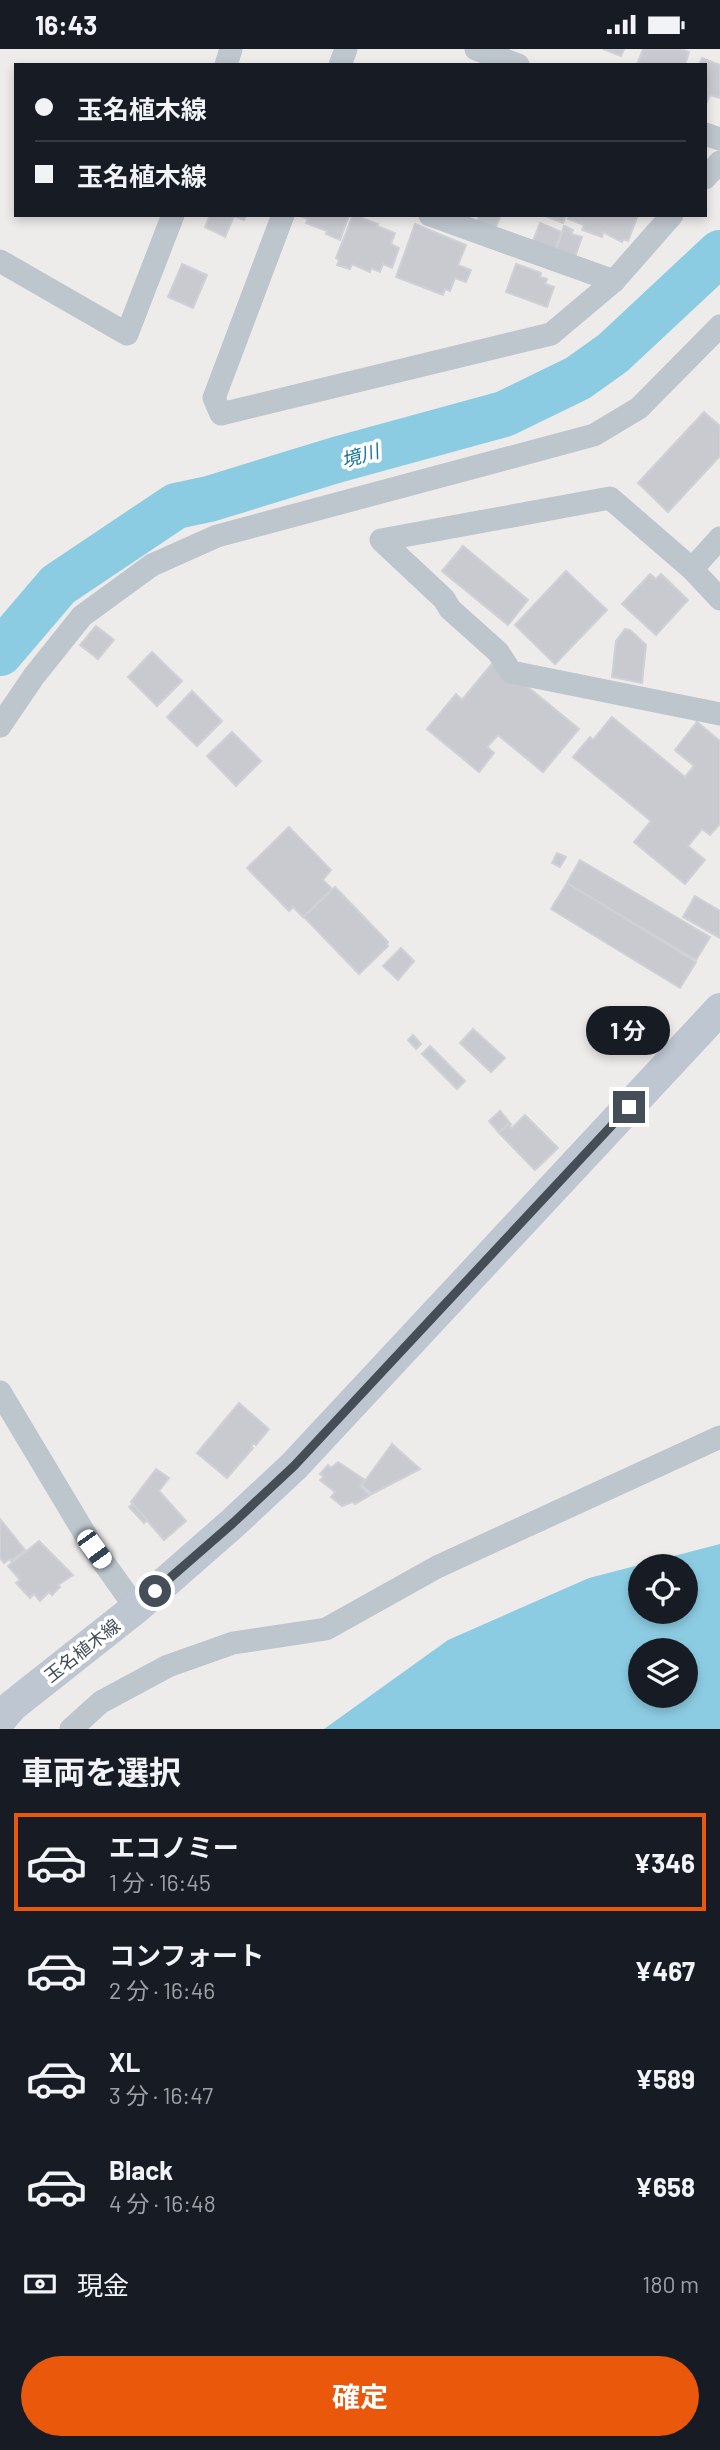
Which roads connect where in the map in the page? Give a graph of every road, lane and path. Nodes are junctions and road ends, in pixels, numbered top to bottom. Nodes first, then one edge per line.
1 (476, 49) edge
2 (513, 63) edge
3 (720, 162) edge
4 (707, 176) edge
5 (172, 217) edge
6 (283, 217) edge
7 (436, 217) edge
8 (671, 217) edge
9 (0, 261) edge
10 (614, 281) junction
11 (720, 326) edge
12 (720, 538) edge
13 (692, 569) junction
14 (720, 599) edge
15 (720, 714) edge
16 (0, 726) edge
17 (720, 1009) edge
18 (0, 1392) edge
19 (720, 1437) edge
20 (136, 1608) junction
21 (0, 1720) edge
22 (71, 1729) edge

1 - 2 street
3 - 4 street
5 - 9 street
6 - 10 street
7 - 10 street
8 - 10 street
11 - 16 street
12 - 13 street
13 - 14 street
13 - 15 street
17 - 20 main road, 玉名植木線
18 - 20 street
19 - 22 street
20 - 21 main road, 玉名植木線

